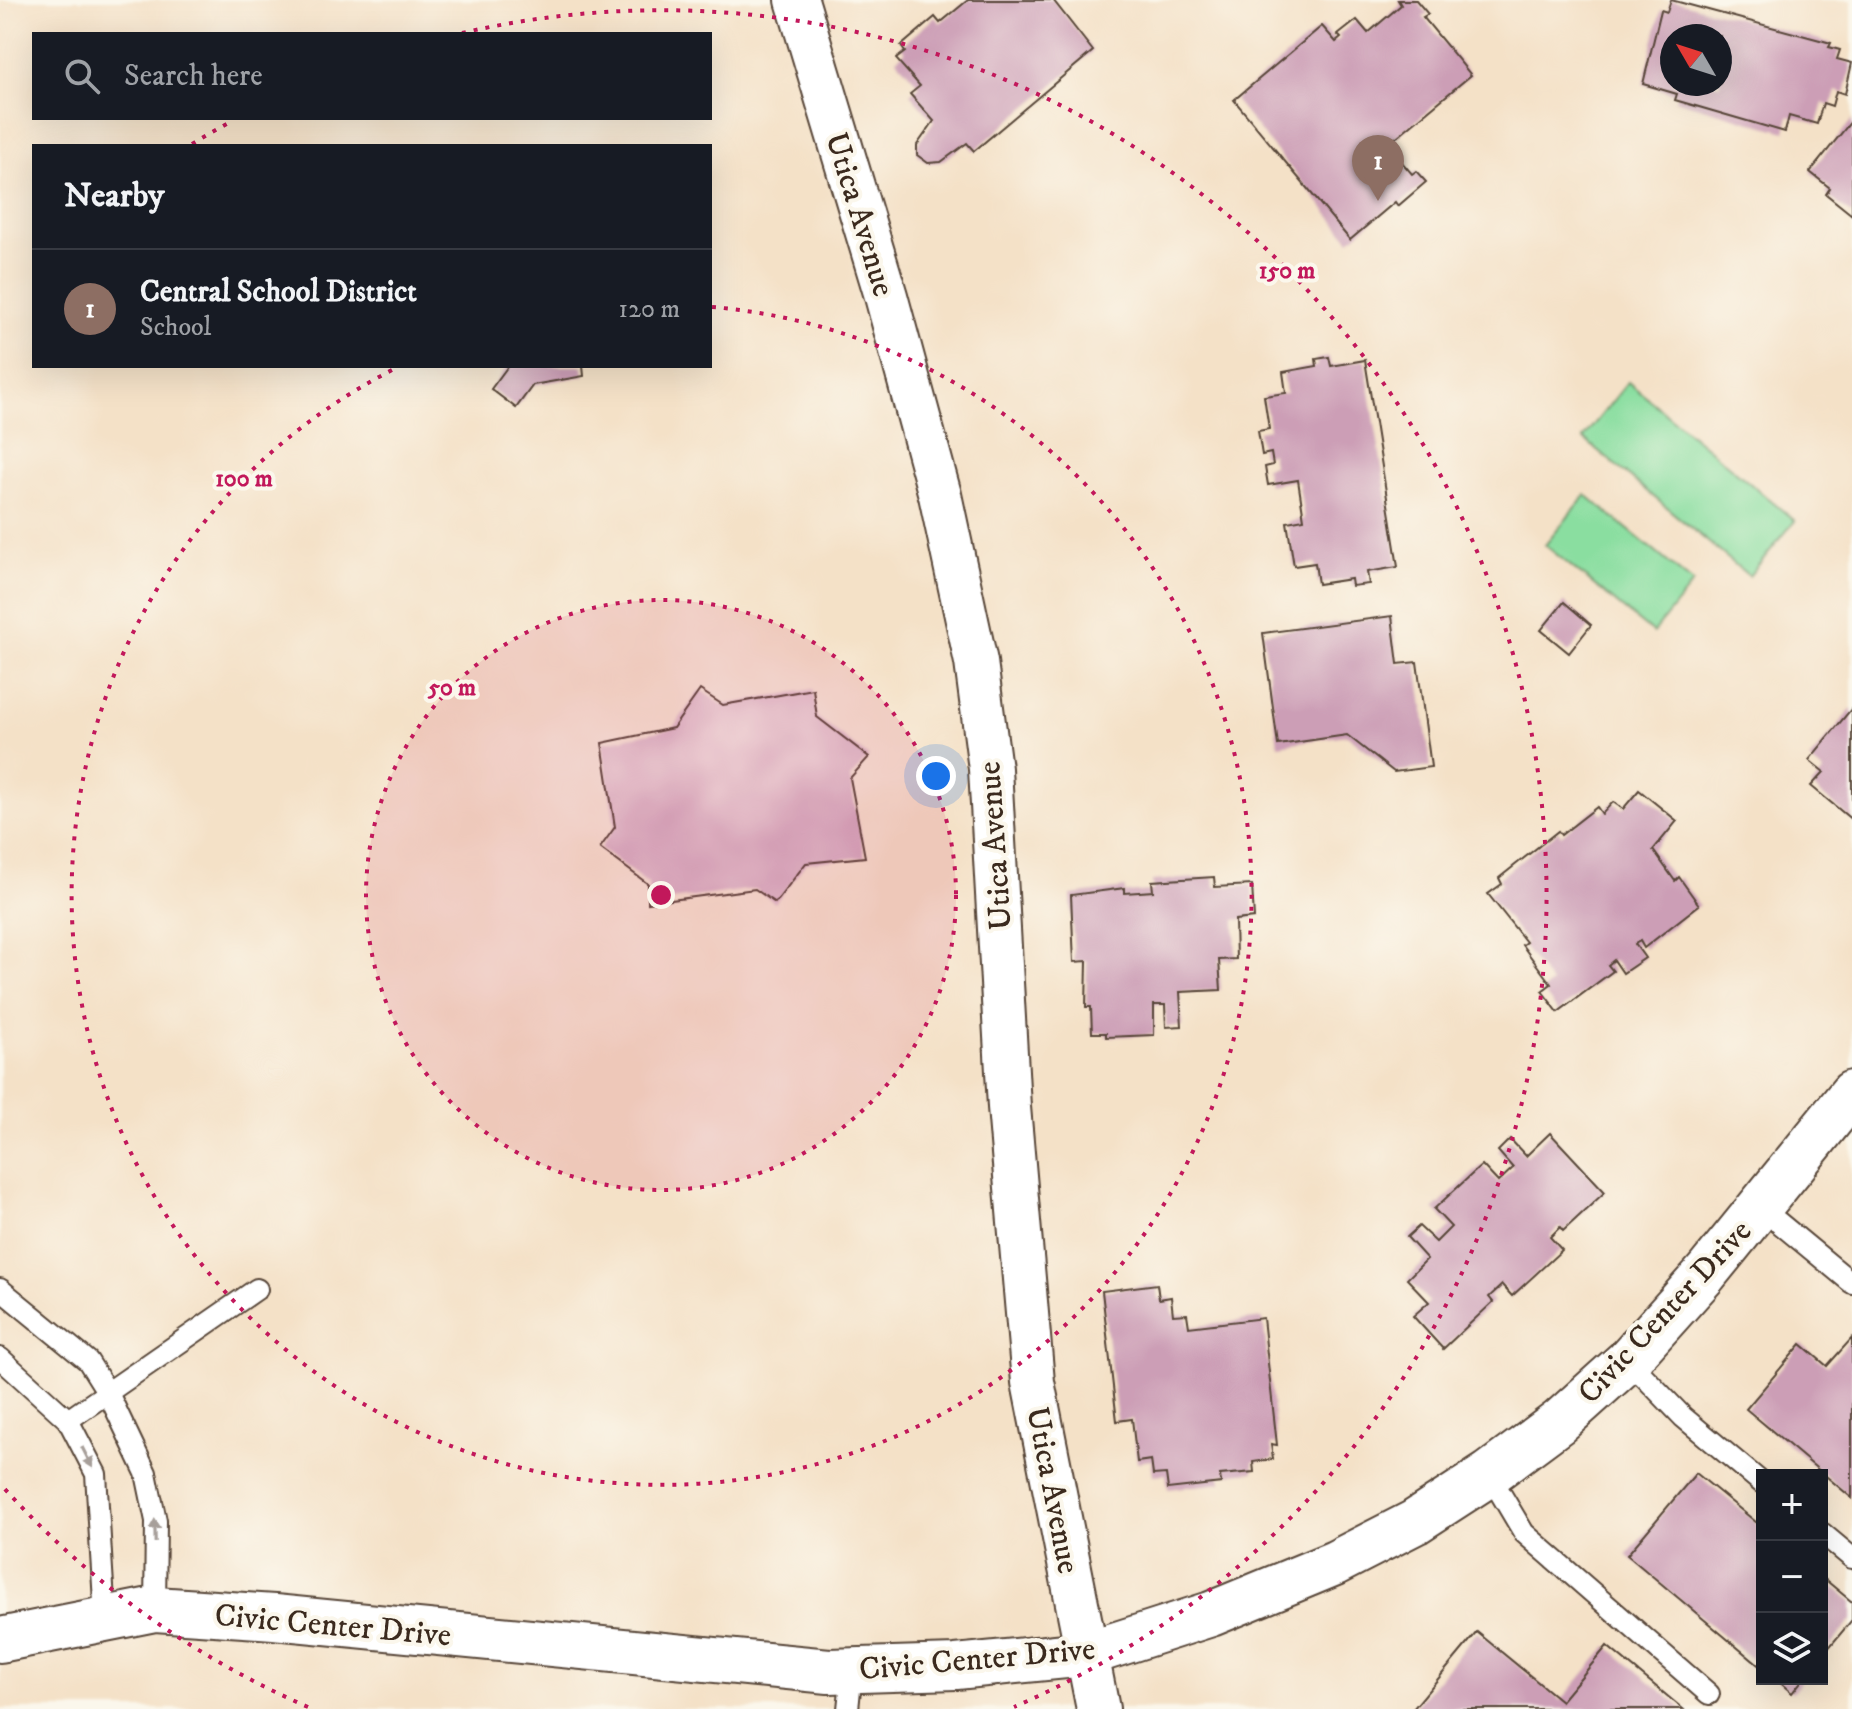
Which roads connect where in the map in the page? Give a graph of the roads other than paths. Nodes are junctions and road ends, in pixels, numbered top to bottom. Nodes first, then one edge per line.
1 (797, 0) edge
2 (1852, 1093) edge
3 (1760, 1207) junction
4 (1852, 1283) edge
5 (0, 1289) edge
6 (257, 1289) dead end
7 (0, 1358) edge
8 (1628, 1360) junction
9 (108, 1393) junction
10 (68, 1420) junction
11 (1489, 1474) junction
12 (1756, 1478) edge
13 (1828, 1538) edge
14 (1852, 1558) edge
15 (155, 1609) junction
16 (105, 1618) junction
17 (0, 1640) edge
18 (1086, 1654) junction
19 (850, 1690) edge
20 (1709, 1694) dead end
21 (1098, 1709) edge

1 - 18 street, Utica Avenue
2 - 3 street, Civic Center Drive
3 - 4 lane
3 - 8 street, Civic Center Drive
5 - 9 lane
6 - 9 lane
7 - 10 lane
8 - 11 street, Civic Center Drive
8 - 12 lane
9 - 10 lane
15 -> 9 lane
10 -> 16 lane
11 - 18 street, Civic Center Drive
11 - 20 lane
13 - 14 lane
15 - 16 street, Civic Center Drive
15 - 19 street, Civic Center Drive
16 - 17 street, Civic Center Drive
18 - 19 street, Civic Center Drive
18 - 21 street, Utica Avenue

